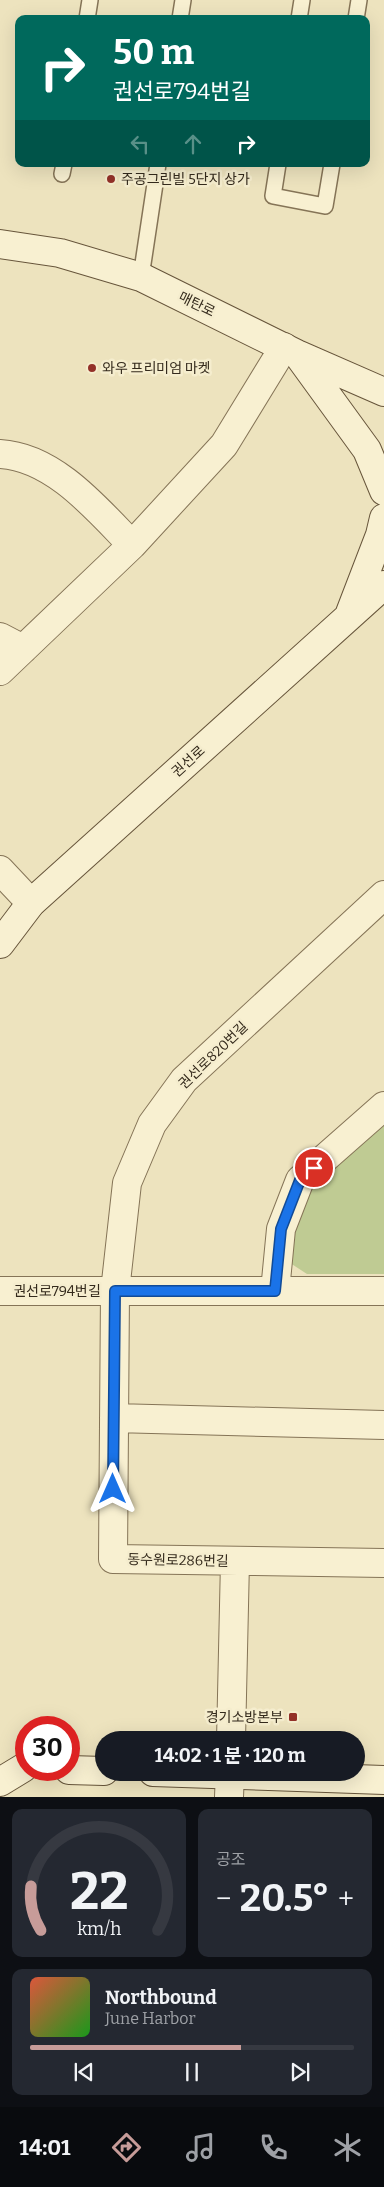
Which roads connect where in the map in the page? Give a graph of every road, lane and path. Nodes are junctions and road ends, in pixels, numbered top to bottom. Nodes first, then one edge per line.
1 (90, 0) edge
2 (180, 0) edge
3 (302, 0) edge
4 (359, 0) edge
5 (88, 15) edge
6 (180, 15) edge
7 (300, 15) edge
8 (357, 15) edge
9 (158, 167) edge
10 (278, 167) edge
11 (332, 167) edge
12 (0, 244) edge
13 (140, 277) junction
14 (291, 350) junction
15 (384, 392) edge
16 (0, 454) edge
17 (384, 491) edge
18 (384, 518) edge
19 (132, 545) junction
20 (384, 585) edge
21 (348, 618) junction
22 (12, 643) edge
23 (0, 671) edge
24 (0, 870) edge
25 (384, 894) edge
26 (31, 903) junction
27 (0, 944) edge
28 (384, 1106) edge
29 (0, 1290) edge
30 (115, 1291) junction
31 (275, 1291) junction
32 (384, 1291) edge
33 (114, 1418) junction
34 (384, 1425) edge
35 (235, 1561) junction
36 (384, 1563) edge
37 (231, 1731) edge
38 (15, 1769) edge
39 (80, 1770) edge
40 (95, 1771) edge
41 (384, 1780) edge
42 (0, 1782) edge
43 (230, 1782) edge

1 - 5 lane
2 - 6 lane
3 - 7 lane
4 - 8 lane
9 - 13 lane
10 - 11 lane
12 - 13 street, 매탄로
13 - 14 street, 매탄로
14 - 15 street, 매탄로
14 - 17 street
14 - 19 street
16 - 19 street
18 - 21 street
19 - 22 street
20 - 21 street, 권선로
21 - 26 street, 권선로
22 - 23 street
24 - 26 street
25 - 30 street, 권선로820번길
26 - 27 street, 권선로
28 - 31 street
29 - 30 street, 권선로794번길
30 - 31 street, 권선로794번길
30 - 33 street, 동수원로286번길
31 - 32 street, 권선로794번길
33 - 34 street
33 - 35 street, 동수원로286번길
35 - 36 street, 동수원로286번길
35 - 37 street
38 - 42 street
39 - 40 street
41 - 43 street

